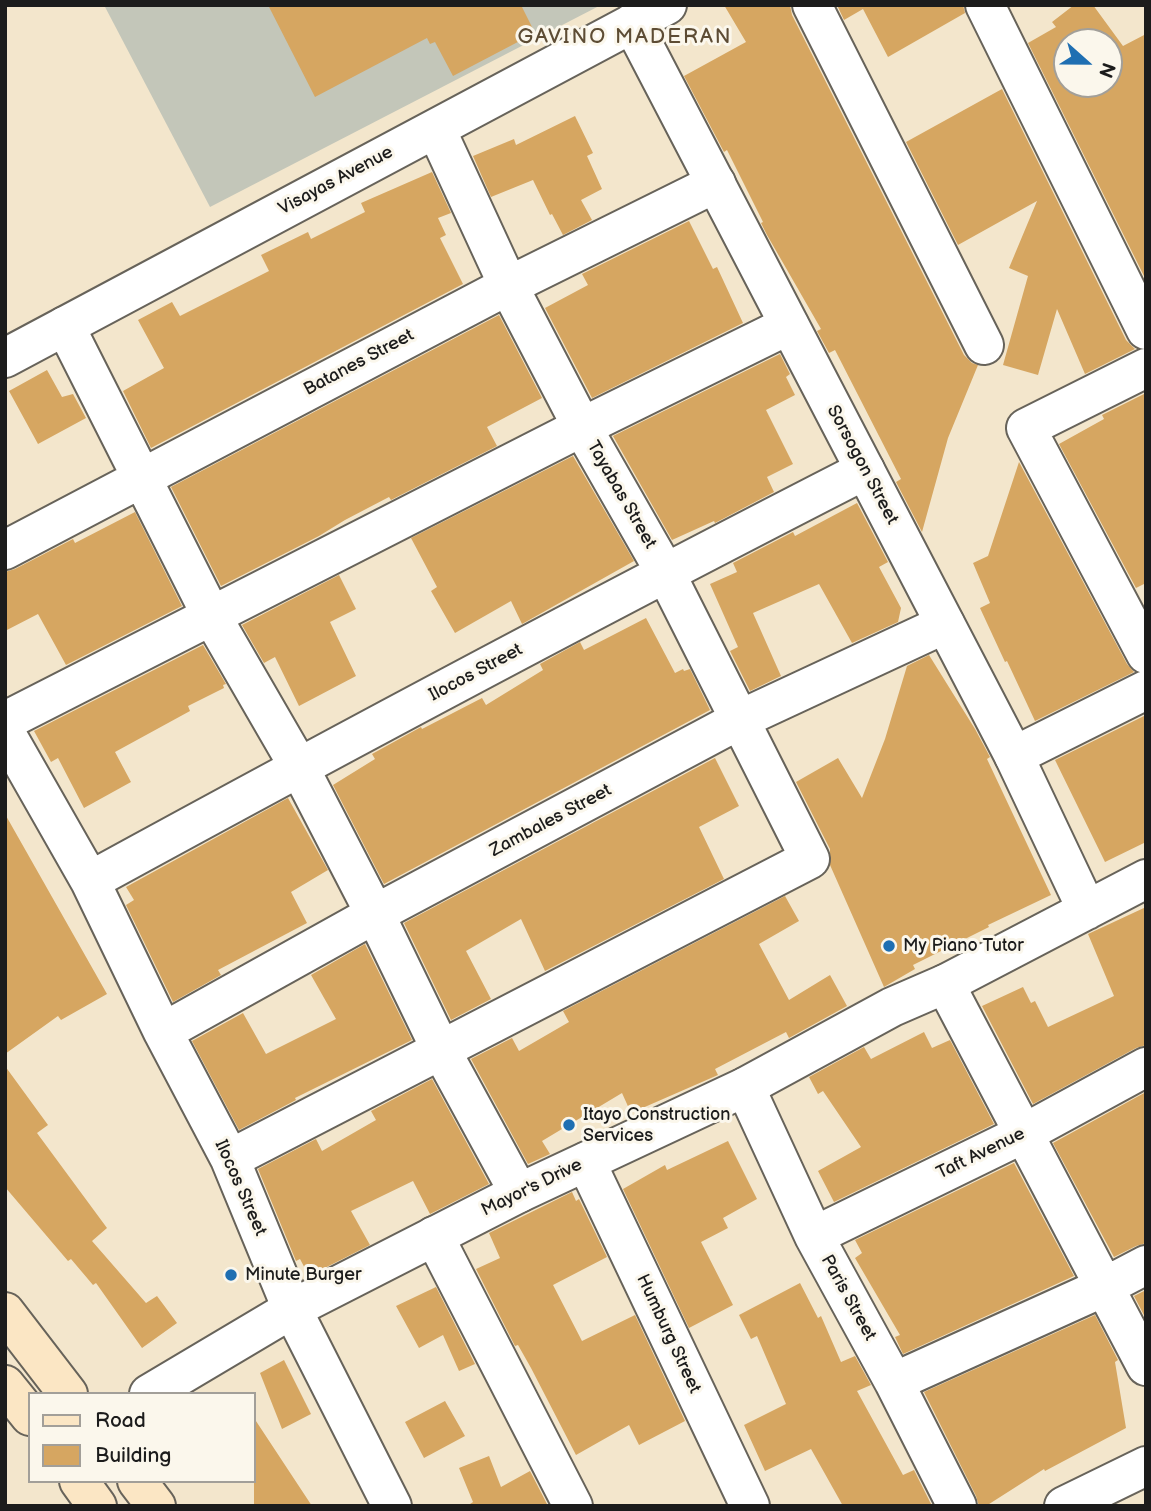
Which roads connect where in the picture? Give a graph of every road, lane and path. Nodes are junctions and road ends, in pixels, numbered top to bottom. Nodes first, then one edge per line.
1 (667, 5) edge
2 (812, 5) edge
3 (985, 5) edge
4 (632, 23) junction
5 (436, 129) junction
6 (716, 183) junction
7 (509, 287) junction
8 (789, 325) junction
9 (65, 326) junction
10 (1146, 330) edge
11 (984, 345) dead end
12 (5, 358) edge
13 (1146, 369) edge
14 (582, 427) junction
15 (865, 470) junction
16 (141, 477) junction
17 (5, 550) edge
18 (665, 572) junction
19 (211, 615) junction
20 (945, 624) junction
21 (1146, 654) edge
22 (1146, 690) edge
23 (741, 719) junction
24 (5, 721) edge
25 (5, 732) edge
26 (1014, 756) junction
27 (299, 767) junction
28 (1146, 879) edge
29 (90, 881) junction
30 (1087, 910) junction
31 (375, 914) junction
32 (945, 984) junction
33 (163, 1032) junction
34 (442, 1052) junction
35 (1146, 1068) edge
36 (745, 1087) junction
37 (1023, 1134) junction
38 (230, 1159) junction
39 (586, 1162) junction
40 (519, 1193) junction
41 (435, 1236) junction
42 (814, 1236) junction
43 (1146, 1265) edge
44 (1104, 1287) junction
45 (292, 1309) junction
46 (5, 1312) edge
47 (1146, 1366) edge
48 (894, 1382) junction
49 (5, 1385) edge
50 (66, 1392) edge
51 (152, 1392) edge
52 (28, 1414) edge
53 (1146, 1466) edge
54 (80, 1483) edge
55 (139, 1483) edge
56 (97, 1506) edge
57 (156, 1506) edge
58 (392, 1506) edge
59 (573, 1506) edge
60 (750, 1506) edge
61 (957, 1506) edge
62 (1064, 1506) edge

1 - 4 street, Visayas Avenue
2 - 11 street
3 - 10 street
4 - 5 street, Visayas Avenue
4 - 6 street, Sorsogon Street
5 - 7 street, Tayabas Street
5 - 9 street, Visayas Avenue
6 - 7 street, Batanes Street
6 - 8 street, Sorsogon Street
7 - 14 street, Tayabas Street
7 - 16 street, Batanes Street
8 - 14 street
8 - 15 street, Sorsogon Street
9 - 12 street, Visayas Avenue
9 - 16 street
13 - 21 street
14 - 18 street, Tayabas Street
14 - 19 street
15 - 18 street, Ilocos Street
15 - 20 street, Sorsogon Street
16 - 17 street, Batanes Street
16 - 19 street
18 - 23 street, Tayabas Street
18 - 27 street, Ilocos Street
19 - 24 street
19 - 27 street
20 - 23 street, Zambales Street
20 - 26 street, Sorsogon Street
22 - 26 street
23 - 31 street, Zambales Street
23 - 34 street, Tayabas Street
25 - 29 street, Ilocos Street
26 - 30 street, Sorsogon Street
27 - 29 street, Ilocos Street
27 - 31 street
28 - 30 street, Mayor's Drive
29 - 33 street, Ilocos Street
30 - 32 street, Mayor's Drive
31 - 33 street, Zambales Street
31 - 34 street
32 - 36 street, Mayor's Drive
32 - 37 street
33 - 38 street, Ilocos Street
34 - 38 street
34 - 40 street
35 - 37 street, Taft Avenue
36 - 39 street, Mayor's Drive
36 - 42 street, Paris Street
37 - 42 street, Taft Avenue
37 - 44 street
38 - 45 street, Ilocos Street
39 - 40 street, Mayor's Drive
39 - 60 street, Humburg Street
40 - 41 street, Mayor's Drive
41 - 45 street, Mayor's Drive
41 - 59 street
42 - 48 street, Paris Street
43 - 44 street
44 - 47 street
44 - 48 street
45 - 51 street, Mayor's Drive
45 - 58 street, Ilocos Street
46 - 50 main road
48 - 61 street, Paris Street
49 - 52 main road
53 - 62 street
54 - 56 main road
55 - 57 main road

